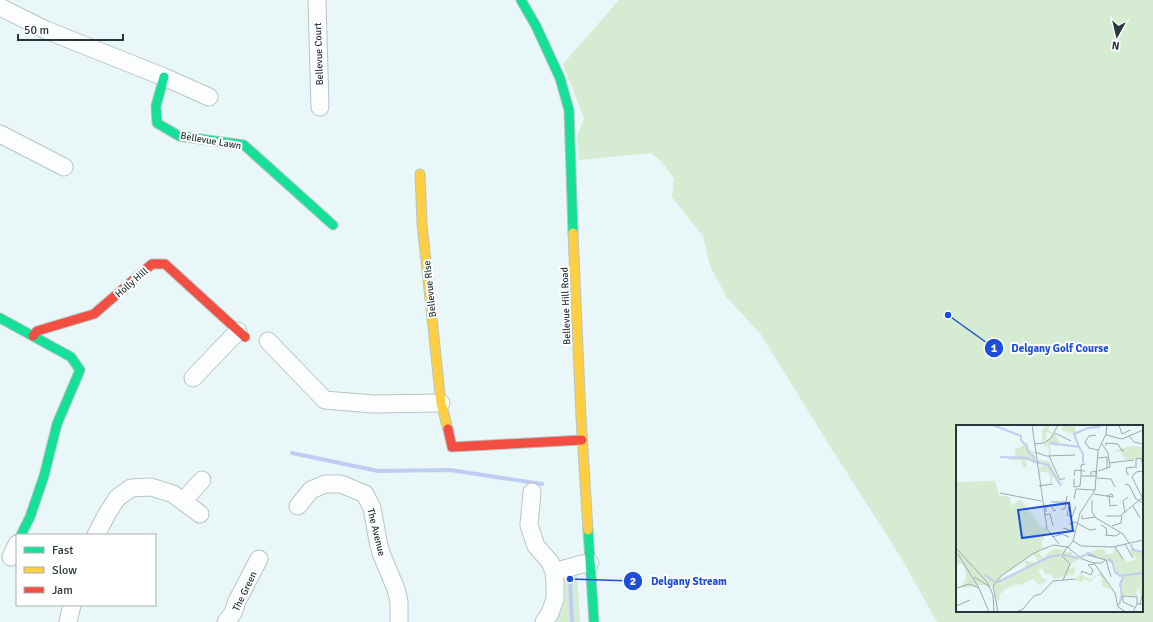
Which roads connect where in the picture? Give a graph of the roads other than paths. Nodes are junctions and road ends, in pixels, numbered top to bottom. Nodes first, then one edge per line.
1 (317, 0) edge
2 (521, 0) edge
3 (0, 7) edge
4 (164, 77) junction
5 (209, 97) dead end
6 (320, 107) dead end
7 (0, 134) edge
8 (64, 167) dead end
9 (420, 174) dead end
10 (333, 226) dead end
11 (0, 318) edge
12 (242, 334) joint
13 (33, 336) junction
14 (268, 341) dead end
15 (193, 378) dead end
16 (441, 403) junction
17 (582, 440) junction
18 (202, 480) dead end
19 (532, 492) dead end
20 (183, 501) junction
21 (298, 506) dead end
22 (200, 514) dead end
23 (22, 534) edge
24 (97, 534) edge
25 (259, 560) dead end
26 (590, 563) junction
27 (554, 572) junction
28 (72, 606) edge
29 (68, 622) edge
30 (226, 622) edge
31 (399, 622) edge
32 (544, 622) edge
33 (594, 622) edge

1 - 6 street, Bellevue Court
2 - 17 street, Bellevue Hill Road
3 - 4 street
4 - 5 street
4 - 10 street, Bellevue Lawn
7 - 8 street
9 - 16 street, Bellevue Rise
11 - 13 street
12 - 13 street, Holly Hill
12 - 15 street, Holly Hill
13 - 23 street
14 - 16 street
16 - 17 street, Bellevue Rise
17 - 26 street, Bellevue Hill Road
18 - 20 street
19 - 27 street
20 - 22 street
20 - 24 street
21 - 31 street, The Avenue
25 - 30 street, The Green
26 - 27 street
26 - 33 street, Bellevue Hill Road
27 - 32 street
28 - 29 street

